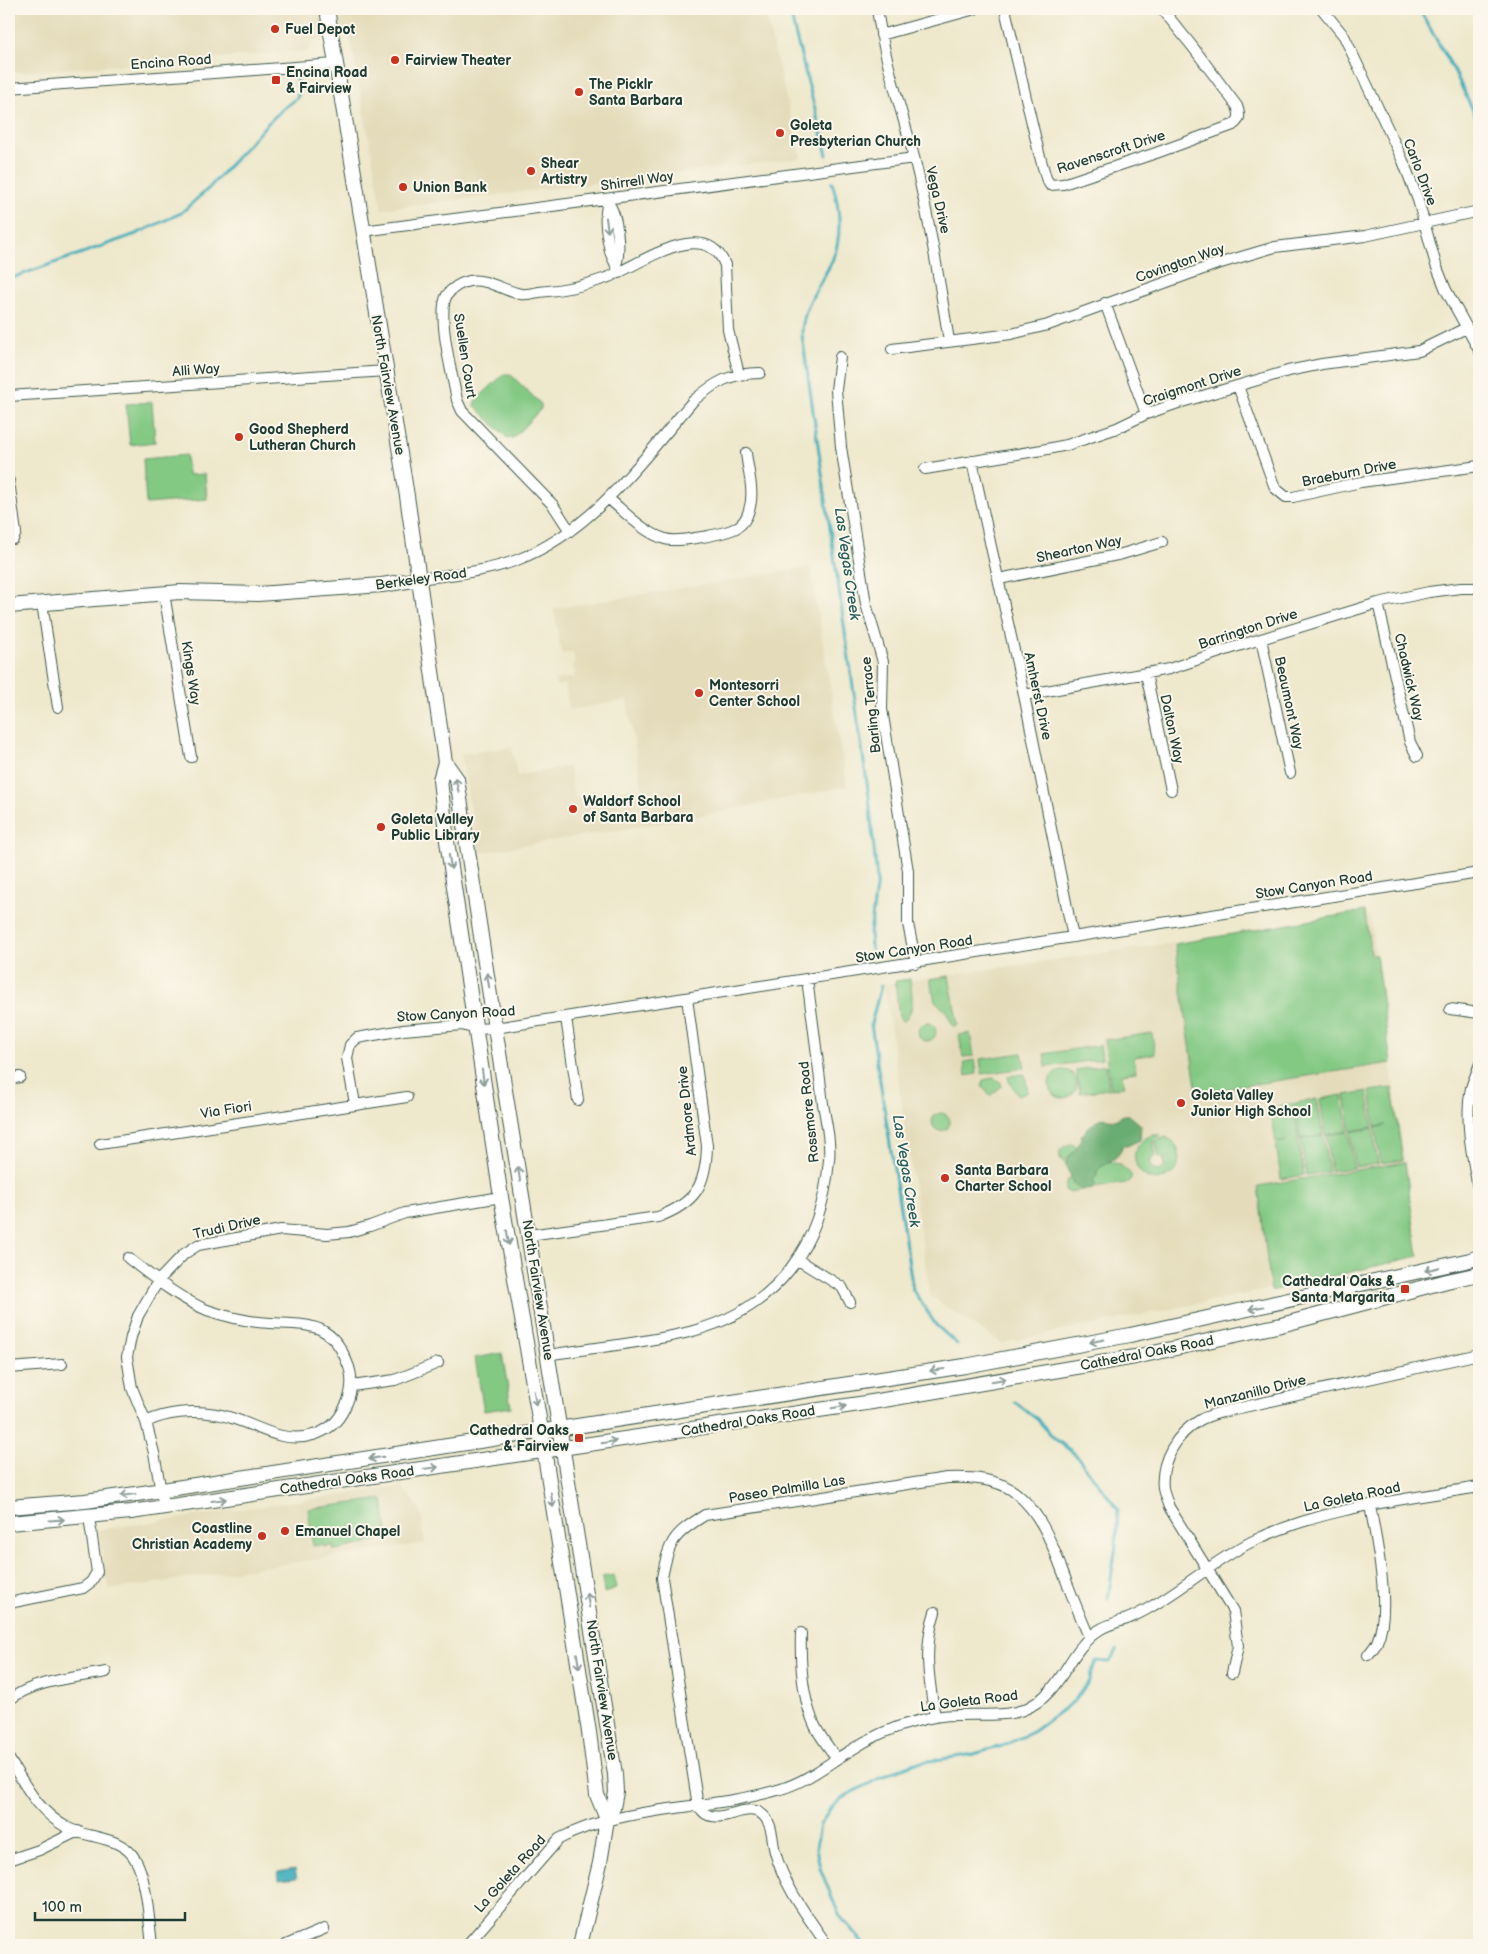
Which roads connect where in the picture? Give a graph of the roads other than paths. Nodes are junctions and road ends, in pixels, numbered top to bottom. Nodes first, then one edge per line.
1 (327, 9) edge
2 (877, 9) edge
3 (975, 9) edge
4 (1005, 9) edge
5 (1162, 9) edge
6 (1322, 9) edge
7 (881, 35) junction
8 (335, 64) junction
9 (9, 88) edge
10 (914, 158) junction
11 (607, 201) junction
12 (1479, 210) edge
13 (1425, 224) junction
14 (363, 231) junction
15 (619, 273) junction
16 (1105, 304) junction
17 (1466, 328) junction
18 (949, 341) junction
19 (892, 349) dead end
20 (1479, 350) edge
21 (840, 357) dead end
22 (386, 371) junction
23 (760, 373) dead end
24 (739, 374) junction
25 (1238, 386) junction
26 (9, 396) edge
27 (1146, 414) junction
28 (746, 453) dead end
29 (972, 461) junction
30 (1479, 466) edge
31 (925, 469) dead end
32 (9, 481) edge
33 (1286, 497) junction
34 (608, 499) junction
35 (1285, 508) dead end
36 (570, 531) junction
37 (9, 539) edge
38 (1162, 542) dead end
39 (420, 579) junction
40 (999, 579) junction
41 (1479, 588) edge
42 (164, 593) junction
43 (42, 603) junction
44 (1378, 603) junction
45 (9, 606) edge
46 (1261, 639) junction
47 (1146, 674) junction
48 (1024, 695) junction
49 (58, 706) dead end
50 (1417, 756) dead end
51 (191, 757) dead end
52 (445, 762) junction
53 (1290, 773) dead end
54 (1171, 790) dead end
55 (1479, 873) edge
56 (1073, 937) junction
57 (916, 963) junction
58 (807, 980) junction
59 (688, 998) junction
60 (1450, 1008) dead end
61 (1479, 1013) edge
62 (566, 1018) junction
63 (495, 1028) junction
64 (476, 1029) junction
65 (1479, 1066) edge
66 (20, 1077) dead end
67 (9, 1079) edge
68 (407, 1097) dead end
69 (578, 1100) dead end
70 (355, 1104) junction
71 (100, 1144) dead end
72 (1478, 1180) edge
73 (1479, 1193) edge
74 (501, 1197) junction
75 (529, 1235) junction
76 (1479, 1257) edge
77 (128, 1258) dead end
78 (798, 1260) junction
79 (1479, 1274) edge
80 (158, 1281) junction
81 (850, 1302) dead end
82 (1479, 1354) edge
83 (548, 1355) junction
84 (438, 1363) dead end
85 (62, 1364) dead end
86 (9, 1368) edge
87 (352, 1386) junction
88 (146, 1422) junction
89 (560, 1429) junction
90 (540, 1432) junction
91 (563, 1449) junction
92 (544, 1452) junction
93 (1479, 1487) edge
94 (162, 1490) junction
95 (1370, 1504) junction
96 (9, 1507) edge
97 (164, 1508) junction
98 (88, 1517) junction
99 (9, 1523) edge
100 (1206, 1568) junction
101 (9, 1603) edge
102 (935, 1612) dead end
103 (801, 1633) dead end
104 (1089, 1637) junction
105 (1368, 1655) dead end
106 (106, 1672) dead end
107 (1232, 1673) dead end
108 (9, 1700) edge
109 (935, 1717) junction
110 (9, 1759) edge
111 (837, 1759) junction
112 (698, 1806) junction
113 (607, 1820) junction
114 (78, 1831) junction
115 (9, 1860) edge
116 (324, 1929) dead end
117 (152, 1945) edge
118 (286, 1945) edge
119 (467, 1945) edge
120 (580, 1945) edge
121 (827, 1945) edge

1 - 8 main road, North Fairview Avenue
2 - 7 street, Vega Drive
3 - 7 street
4 - 5 street, Ravenscroft Drive
6 - 13 street, Carlo Drive
7 - 10 street, Vega Drive
8 - 9 street, Encina Road
8 - 14 main road, North Fairview Avenue
10 - 11 street, Shirrell Way
10 - 18 street, Vega Drive
11 - 14 street, Shirrell Way
11 - 15 street
12 - 13 street, Covington Way
13 - 16 street, Covington Way
13 - 17 street, Carlo Drive
14 - 22 main road, North Fairview Avenue
15 - 24 street, Suellen Court
15 - 36 street, Suellen Court
16 - 18 street, Covington Way
16 - 27 street
17 - 20 street, Carlo Drive
17 - 25 street, Craigmont Drive
18 - 19 street, Covington Way
21 - 57 street, Barling Terrace
22 - 26 street, Alli Way
22 - 39 main road, North Fairview Avenue
23 - 24 street, Berkeley Road
24 - 34 street, Berkeley Road
25 - 27 street, Craigmont Drive
25 - 33 street, Braeburn Drive
27 - 29 street, Craigmont Drive
28 - 34 street
29 - 31 street, Craigmont Drive
29 - 40 street, Amherst Drive
30 - 33 street, Braeburn Drive
32 - 37 street
33 - 35 street
34 - 36 street, Berkeley Road
36 - 39 street, Berkeley Road
38 - 40 street, Shearton Way
39 - 42 main road, Berkeley Road
39 - 52 main road, North Fairview Avenue
40 - 48 street, Amherst Drive
41 - 44 street, Barrington Drive
42 - 43 main road, Berkeley Road
42 - 51 street, Kings Way
43 - 45 main road, Berkeley Road
43 - 49 street
44 - 46 street, Barrington Drive
44 - 50 street, Chadwick Way
46 - 47 street, Barrington Drive
46 - 53 street, Beaumont Way
47 - 48 street, Barrington Drive
47 - 54 street, Dalton Way
48 - 56 street, Amherst Drive
63 -> 52 main road, North Fairview Avenue
52 -> 64 main road, North Fairview Avenue
55 - 56 street, Stow Canyon Road
56 - 57 street, Stow Canyon Road
57 - 58 street, Stow Canyon Road
58 - 59 street, Stow Canyon Road
58 - 78 street, Rossmore Road
59 - 62 street, Stow Canyon Road
59 - 75 street, Ardmore Drive
60 - 61 street
62 - 63 street, Stow Canyon Road
62 - 69 street
63 - 64 street, Stow Canyon Road
75 -> 63 main road, North Fairview Avenue
64 - 70 street, Stow Canyon Road
64 -> 74 main road, North Fairview Avenue
65 - 72 street
66 - 67 street
68 - 70 street, Via Fiori
70 - 71 street, Via Fiori
72 - 73 street
74 - 80 street, Trudi Drive
74 -> 90 main road, North Fairview Avenue
75 - 83 main road, North Fairview Avenue
76 -> 89 main road, Cathedral Oaks Road
77 - 80 street
78 - 81 street
78 - 83 street, Rossmore Road
91 -> 79 main road, Cathedral Oaks Road
80 - 87 street
80 - 88 street, Trudi Drive
82 - 100 street, Manzanillo Drive
83 - 89 main road, North Fairview Avenue
84 - 87 street
85 - 86 street
87 - 88 street
88 - 94 street, Trudi Drive
89 - 90 main road, Cathedral Oaks Road
89 - 91 main road, North Fairview Avenue
90 - 92 main road, North Fairview Avenue
90 -> 94 main road, Cathedral Oaks Road
91 - 92 main road, Cathedral Oaks Road
113 -> 91 main road, North Fairview Avenue
97 -> 92 main road, Cathedral Oaks Road
92 -> 113 main road, North Fairview Avenue
93 - 95 street, La Goleta Road
94 -> 96 main road, Cathedral Oaks Road
94 - 97 street, Trudi Drive
95 - 100 street, La Goleta Road
95 - 105 street
97 - 98 main road, Cathedral Oaks Road
99 -> 98 main road, Cathedral Oaks Road
98 - 101 street
100 - 104 street, La Goleta Road
100 - 107 street, Manzanillo Drive
102 - 109 street
103 - 111 street
104 - 109 street, La Goleta Road
104 - 112 street, Paseo Palmilla Las
106 - 108 street
109 - 111 street, La Goleta Road
110 - 114 street
111 - 112 street, La Goleta Road
112 - 113 street, La Goleta Road
112 - 121 street
113 - 119 street, La Goleta Road
113 - 120 main road, North Fairview Avenue
114 - 115 street
114 - 117 street
116 - 118 street

